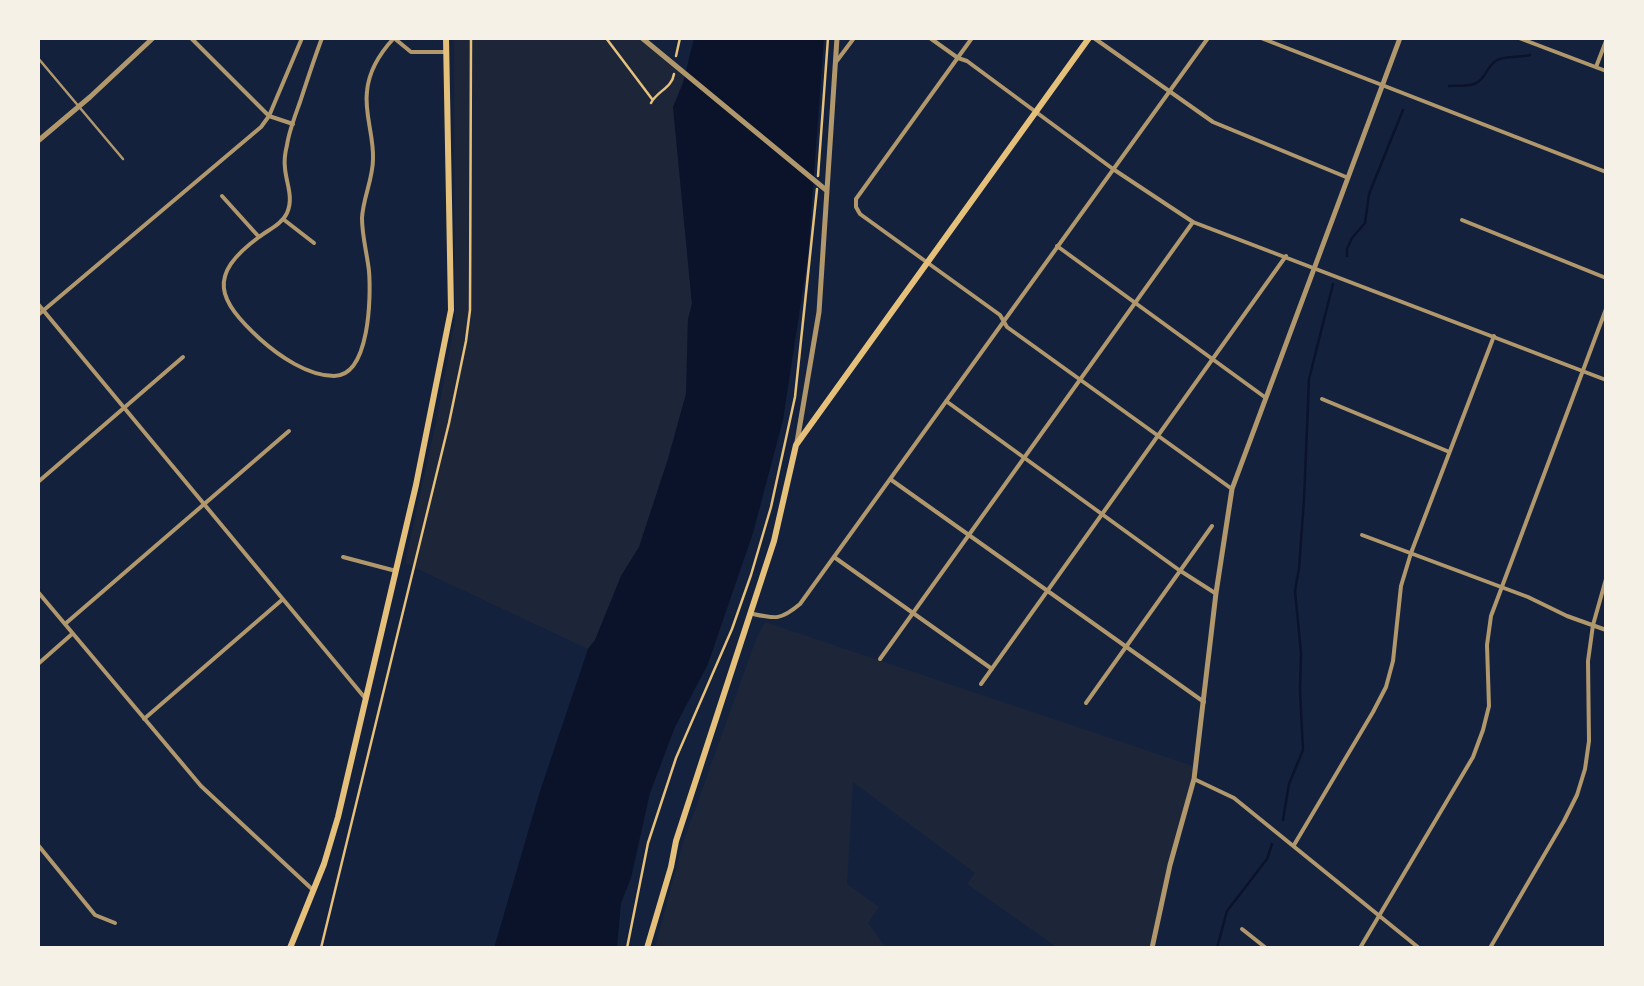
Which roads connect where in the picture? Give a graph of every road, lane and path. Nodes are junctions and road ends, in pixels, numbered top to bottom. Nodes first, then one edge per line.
1 (153, 38) edge
2 (191, 38) edge
3 (302, 38) edge
4 (322, 38) edge
5 (394, 38) edge
6 (446, 38) edge
7 (471, 38) edge
8 (606, 38) edge
9 (642, 38) edge
10 (680, 38) edge
11 (828, 38) edge
12 (838, 38) edge
13 (854, 38) edge
14 (930, 38) edge
15 (972, 38) edge
16 (1092, 38) edge
17 (1208, 38) edge
18 (1261, 38) edge
19 (1400, 38) edge
20 (1520, 38) edge
21 (1606, 41) edge
22 (447, 52) junction
23 (38, 58) edge
24 (958, 58) junction
25 (673, 59) junction
26 (834, 65) junction
27 (1596, 67) junction
28 (674, 70) dead end
29 (1606, 71) edge
30 (1382, 86) junction
31 (1169, 91) junction
32 (79, 106) junction
33 (1035, 113) junction
34 (269, 116) junction
35 (293, 124) junction
36 (38, 141) edge
37 (122, 159) dead end
38 (1113, 169) junction
39 (1606, 172) edge
40 (1348, 178) junction
41 (816, 181) junction
42 (826, 190) junction
43 (222, 196) dead end
44 (282, 220) junction
45 (1462, 220) dead end
46 (1193, 222) junction
47 (259, 238) junction
48 (314, 243) dead end
49 (1057, 246) junction
50 (1286, 256) junction
51 (928, 262) junction
52 (1315, 267) junction
53 (1606, 278) edge
54 (1135, 302) junction
55 (38, 304) edge
56 (1606, 308) edge
57 (43, 310) junction
58 (38, 315) edge
59 (1004, 321) junction
60 (1494, 336) junction
61 (184, 358) dead end
62 (1212, 358) junction
63 (1583, 371) junction
64 (1080, 380) junction
65 (1606, 380) edge
66 (1266, 398) junction
67 (1322, 399) dead end
68 (946, 401) junction
69 (123, 407) junction
70 (289, 431) dead end
71 (1157, 436) junction
72 (796, 445) junction
73 (1449, 452) junction
74 (1024, 458) junction
75 (890, 479) junction
76 (38, 482) edge
77 (1232, 489) junction
78 (204, 504) junction
79 (1102, 514) junction
80 (1212, 526) dead end
81 (1362, 535) dead end
82 (968, 536) junction
83 (1411, 554) junction
84 (834, 557) junction
85 (343, 558) dead end
86 (1180, 570) junction
87 (396, 571) junction
88 (1606, 579) edge
89 (1501, 587) junction
90 (38, 592) edge
91 (1047, 592) junction
92 (1216, 593) junction
93 (284, 599) junction
94 (913, 613) junction
95 (752, 614) junction
96 (64, 624) junction
97 (1593, 625) junction
98 (1606, 630) edge
99 (72, 634) junction
100 (1124, 648) junction
101 (880, 659) dead end
102 (38, 664) edge
103 (992, 669) junction
104 (982, 684) dead end
105 (366, 698) junction
106 (1204, 702) junction
107 (1086, 704) dead end
108 (144, 719) junction
109 (1194, 778) junction
110 (38, 845) edge
111 (1294, 845) junction
112 (313, 890) junction
113 (1380, 916) junction
114 (115, 923) dead end
115 (1242, 929) dead end
116 (290, 948) edge
117 (321, 948) edge
118 (628, 948) edge
119 (648, 948) edge
120 (1152, 948) edge
121 (1266, 948) edge
122 (1360, 948) edge
123 (1419, 948) edge
124 (1490, 948) edge

1 - 32 street
2 - 34 street
3 - 34 street
4 - 35 street
5 - 22 street
5 - 47 street
6 - 22 main road
7 - 117 path
8 - 28 path
9 - 25 street
10 - 25 path
11 - 41 path
12 - 26 street
13 - 26 street
14 - 24 street
15 - 24 street
16 - 31 street
16 - 33 main road
17 - 31 street
18 - 30 street
19 - 30 street
20 - 27 street
21 - 27 street
22 - 87 main road
23 - 32 lane
24 - 33 street
24 - 51 street
25 - 41 street
26 - 42 street
27 - 29 street
30 - 39 street
30 - 40 street
31 - 38 street
31 - 40 street
32 - 36 street
32 - 37 lane
33 - 38 street
33 - 51 main road
34 - 35 street
34 - 57 street
35 - 44 street
38 - 46 street
38 - 49 street
40 - 52 street
41 - 42 street
41 - 118 path
42 - 72 street
43 - 47 street
44 - 47 street
44 - 48 street
45 - 53 street
46 - 50 street
46 - 54 street
49 - 54 street
49 - 59 street
50 - 52 street
50 - 62 street
51 - 59 street
51 - 72 main road
52 - 60 street
52 - 66 street
54 - 62 street
54 - 64 street
55 - 57 street
56 - 63 street
57 - 58 street
57 - 69 street
59 - 64 street
59 - 68 street
60 - 63 street
60 - 73 street
61 - 69 street
62 - 66 street
62 - 71 street
63 - 65 street
63 - 89 street
64 - 71 street
64 - 74 street
66 - 77 street
67 - 73 street
68 - 74 street
68 - 75 street
69 - 76 street
69 - 78 street
70 - 78 street
71 - 77 street
71 - 79 street
72 - 95 main road
73 - 83 street
74 - 79 street
74 - 82 street
75 - 82 street
75 - 84 street
77 - 92 street
78 - 93 street
78 - 96 street
79 - 86 street
79 - 91 street
80 - 86 street
81 - 83 street
82 - 91 street
82 - 94 street
83 - 89 street
83 - 111 street
84 - 94 street
84 - 95 street
85 - 87 street
86 - 92 street
86 - 100 street
87 - 105 main road
88 - 97 street
89 - 97 street
89 - 113 street
90 - 96 street
91 - 100 street
91 - 103 street
92 - 106 street
93 - 105 street
93 - 108 street
94 - 101 street
94 - 103 street
95 - 119 main road
96 - 99 street
97 - 98 street
97 - 124 street
99 - 102 street
99 - 108 street
100 - 106 street
100 - 107 street
103 - 104 street
105 - 112 main road
106 - 109 street
108 - 112 street
109 - 111 street
109 - 120 street
110 - 114 street
111 - 113 street
112 - 116 main road
113 - 122 street
113 - 123 street
115 - 121 street

